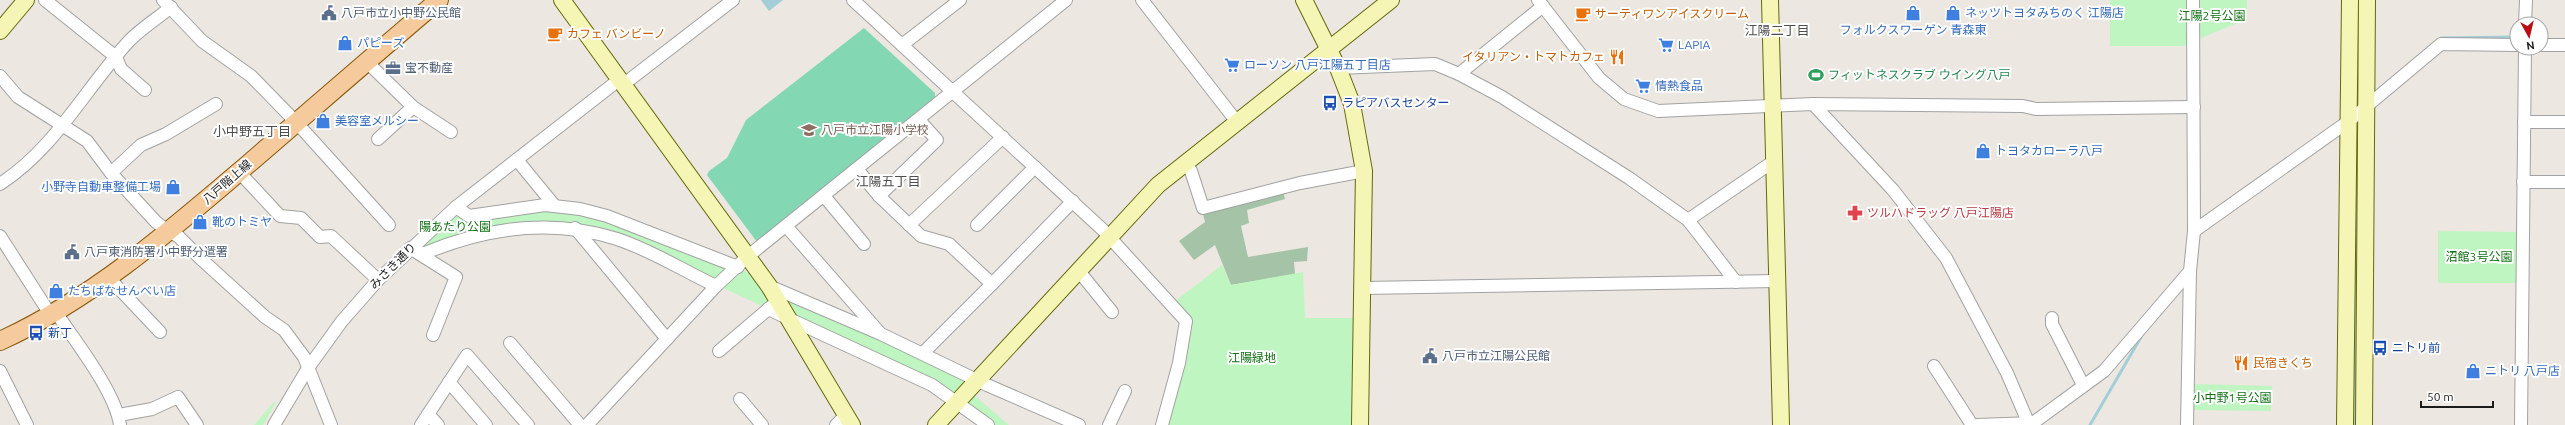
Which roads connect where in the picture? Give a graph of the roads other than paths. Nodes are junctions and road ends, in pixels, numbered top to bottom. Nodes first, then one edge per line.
1 (26, 0) edge
2 (46, 0) edge
3 (439, 0) edge
4 (562, 0) edge
5 (733, 0) edge
6 (960, 0) edge
7 (1066, 0) edge
8 (1142, 0) edge
9 (1304, 0) edge
10 (1392, 0) edge
11 (1770, 0) edge
12 (2193, 0) edge
13 (2350, 0) edge
14 (2368, 0) edge
15 (2526, 0) edge
16 (860, 2) edge
17 (1540, 3) edge
18 (167, 4) edge
19 (2525, 16) edge
20 (0, 31) edge
21 (902, 45) junction
22 (2509, 45) edge
23 (2549, 45) edge
24 (2565, 45) edge
25 (1329, 50) junction
26 (2525, 56) edge
27 (116, 57) junction
28 (367, 62) junction
29 (1338, 68) junction
30 (1460, 74) junction
31 (0, 76) edge
32 (622, 82) junction
33 (145, 90) dead end
34 (953, 92) junction
35 (216, 104) dead end
36 (1813, 104) junction
37 (1773, 105) junction
38 (2366, 106) junction
39 (413, 107) junction
40 (2194, 107) junction
41 (919, 120) junction
42 (2348, 121) junction
43 (296, 122) junction
44 (1237, 122) junction
45 (2524, 122) junction
46 (2565, 122) edge
47 (62, 125) junction
48 (451, 132) dead end
49 (1003, 137) junction
50 (378, 139) dead end
51 (517, 160) junction
52 (1774, 161) junction
53 (1186, 163) junction
54 (1035, 167) junction
55 (857, 169) junction
56 (1364, 171) junction
57 (239, 172) junction
58 (111, 173) junction
59 (2523, 182) junction
60 (2565, 182) edge
61 (0, 184) edge
62 (824, 196) junction
63 (878, 196) junction
64 (1073, 202) junction
65 (554, 205) junction
66 (456, 207) junction
67 (1688, 220) junction
68 (389, 225) dead end
69 (977, 225) dead end
70 (786, 226) junction
71 (910, 226) junction
72 (575, 228) junction
73 (2194, 231) junction
74 (169, 232) junction
75 (0, 236) edge
76 (1109, 236) junction
77 (864, 244) dead end
78 (414, 251) junction
79 (742, 262) junction
80 (1078, 270) junction
81 (2190, 271) junction
82 (109, 278) junction
83 (378, 280) junction
84 (1777, 281) junction
85 (1736, 282) junction
86 (992, 284) junction
87 (716, 286) junction
88 (769, 286) junction
89 (1363, 288) junction
90 (773, 305) junction
91 (1112, 312) dead end
92 (53, 313) junction
93 (2052, 318) dead end
94 (791, 319) junction
95 (160, 332) dead end
96 (881, 334) junction
97 (433, 335) dead end
98 (667, 339) junction
99 (0, 341) edge
100 (510, 343) dead end
101 (719, 351) dead end
102 (922, 354) junction
103 (1934, 366) dead end
104 (308, 368) junction
105 (0, 371) edge
106 (977, 380) junction
107 (449, 382) junction
108 (2083, 385) junction
109 (1125, 391) dead end
110 (740, 399) dead end
111 (957, 402) junction
112 (428, 414) junction
113 (120, 420) edge
114 (845, 422) edge
115 (2034, 423) edge
116 (27, 425) edge
117 (197, 425) edge
118 (274, 425) edge
119 (331, 425) edge
120 (421, 425) edge
121 (438, 425) edge
122 (486, 425) edge
123 (528, 425) edge
124 (580, 425) edge
125 (587, 425) edge
126 (762, 425) edge
127 (936, 425) edge
128 (988, 425) edge
129 (1079, 425) edge
130 (1110, 425) edge
131 (1162, 425) edge
132 (1360, 425) edge
133 (1781, 425) edge
134 (1972, 425) edge
135 (1977, 425) edge
136 (2187, 425) edge
137 (2346, 425) edge
138 (2364, 425) edge
139 (2521, 425) edge

1 - 20 street
2 - 27 street
3 - 28 main road, 八戸階上線
4 - 32 street
5 - 32 street, みさき通り
6 - 21 street
7 - 34 street
8 - 44 street
9 - 25 street
10 - 25 street
11 - 37 street
12 - 40 street
13 - 42 street
14 - 38 street
15 - 19 street
16 - 21 street
17 - 30 street
17 - 37 street
18 - 27 street
18 - 43 street
21 - 34 street
22 - 38 street
23 - 24 street
25 - 29 street
25 - 44 street
26 - 45 street
27 - 33 street
27 - 47 street
28 - 39 street
28 - 43 main road, 八戸階上線
29 - 30 street
29 - 56 street
30 - 67 street
31 - 47 street
32 - 51 street, みさき通り
32 - 79 street
34 - 41 street
34 - 49 street
35 - 58 street
36 - 37 street
36 - 40 street
36 - 115 street
37 - 52 street
38 - 42 street
38 - 138 street
39 - 48 street
39 - 50 street
40 - 73 street
41 - 55 street
41 - 63 street
42 - 73 street
42 - 137 street
43 - 57 main road, 八戸階上線
43 - 68 street
44 - 53 street
45 - 46 street
45 - 59 street
47 - 58 street
47 - 61 street
49 - 54 street
49 - 71 street
51 - 65 street
51 - 66 street, みさき通り
52 - 67 street
52 - 84 street
53 - 56 street
53 - 76 street
54 - 64 street
54 - 69 street
55 - 62 street
55 - 63 street
56 - 89 street
57 - 74 main road, 八戸階上線
57 - 83 street
58 - 74 street
59 - 60 street
59 - 139 street
62 - 70 street
62 - 77 street
63 - 71 street
64 - 76 street
64 - 86 street
65 - 66 street
65 - 79 street
66 - 78 street, みさき通り
67 - 85 street
70 - 79 street
70 - 96 street
71 - 86 street
72 - 78 street
72 - 87 street
72 - 98 street
73 - 81 street
74 - 82 main road, 八戸階上線
74 - 104 street
75 - 92 street
76 - 80 street
76 - 131 street
78 - 83 street, みさき通り
78 - 97 street
79 - 87 street
79 - 88 street
80 - 91 street
80 - 106 street
81 - 108 street
81 - 136 street
82 - 92 main road, 八戸階上線
82 - 95 street
83 - 104 street, みさき通り
84 - 85 street
84 - 133 street
85 - 89 street
86 - 102 street
87 - 98 street
88 - 90 street
88 - 96 street
89 - 132 street
90 - 94 street
90 - 101 street
92 - 99 main road, 八戸階上線
92 - 113 street
93 - 108 street
94 - 111 street
94 - 114 street
96 - 102 street
98 - 125 street
100 - 124 street
102 - 106 street
103 - 134 street
104 - 118 street, みさき通り
104 - 119 street
105 - 116 street
106 - 111 street
106 - 129 street
107 - 112 street
107 - 122 street
107 - 123 street
108 - 115 street
109 - 130 street
110 - 126 street
111 - 127 street
111 - 128 street
112 - 120 street
112 - 121 street
113 - 117 street
115 - 135 street

